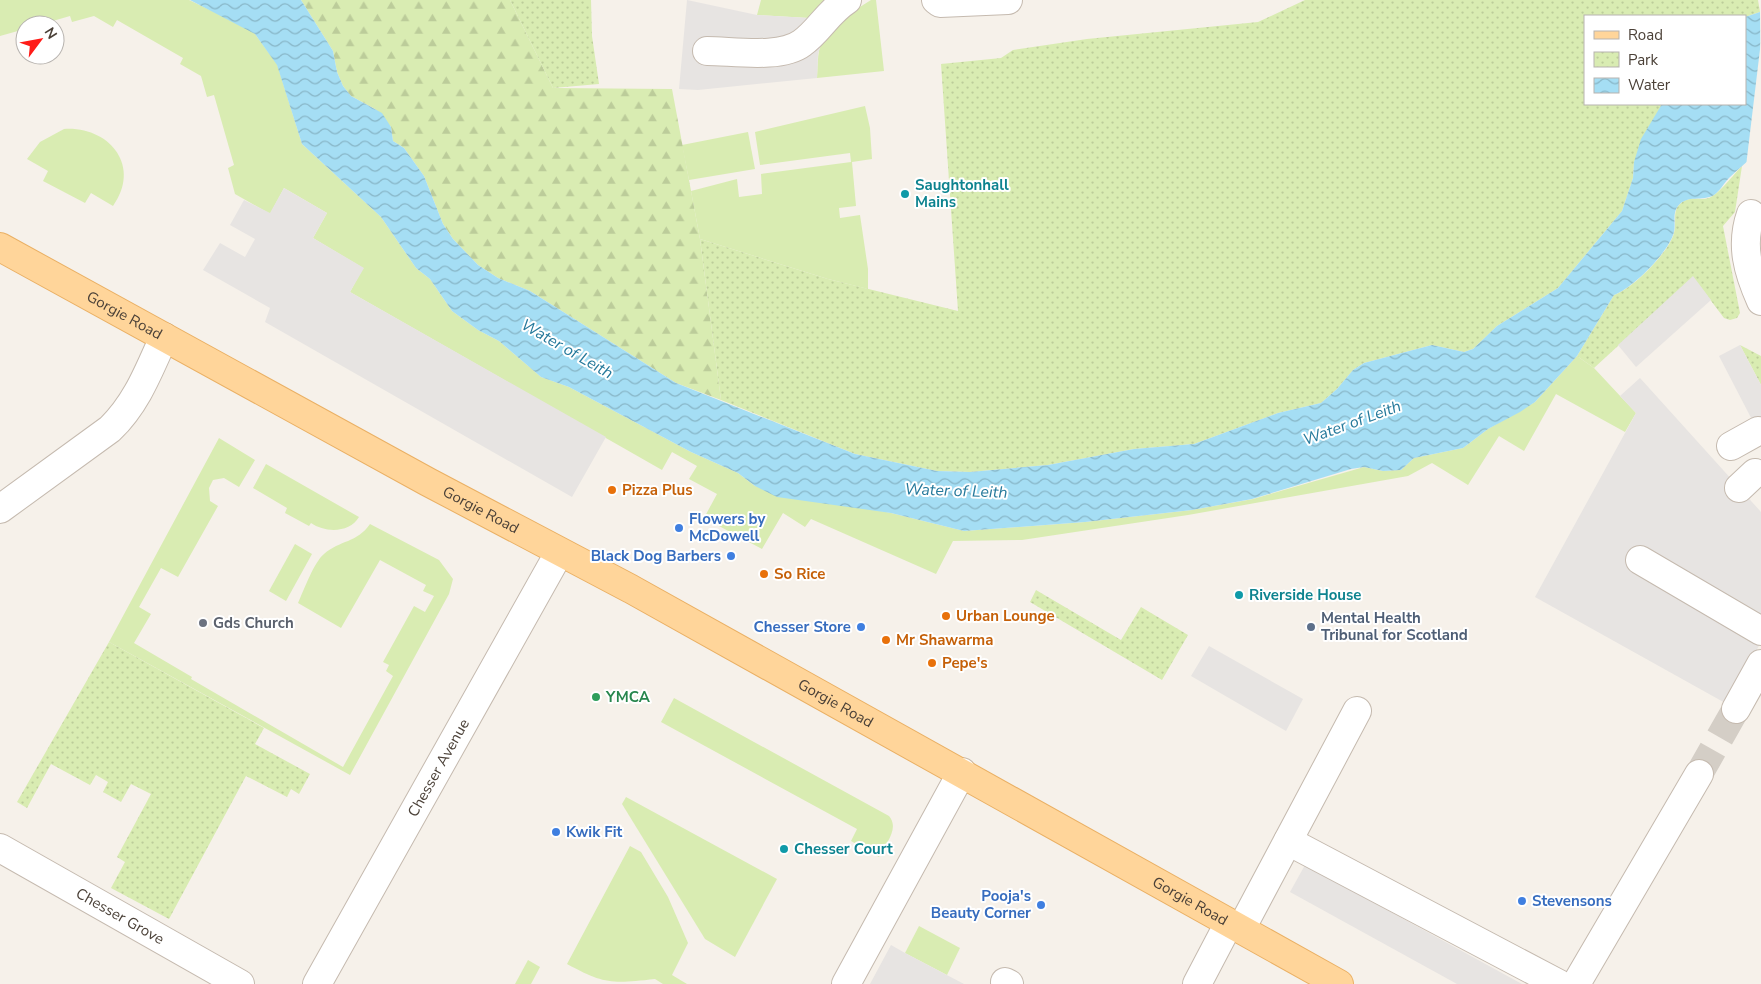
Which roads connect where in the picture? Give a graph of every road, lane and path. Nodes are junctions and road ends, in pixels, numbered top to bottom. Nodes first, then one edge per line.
1 (846, 0) edge
2 (936, 0) edge
3 (1008, 0) edge
4 (707, 50) dead end
5 (1751, 214) dead end
6 (0, 247) edge
7 (1761, 301) edge
8 (164, 337) junction
9 (1758, 432) dead end
10 (1731, 446) dead end
11 (0, 509) edge
12 (559, 552) junction
13 (1640, 560) dead end
14 (1761, 631) edge
15 (1761, 664) edge
16 (1736, 709) tunnel mouth
17 (1357, 711) dead end
18 (962, 772) junction
19 (1699, 774) tunnel mouth
20 (1288, 841) junction
21 (0, 848) edge
22 (1235, 926) junction
23 (240, 984) edge
24 (317, 984) edge
25 (846, 984) edge
26 (1197, 984) edge
27 (1339, 984) edge
28 (1559, 984) edge
29 (1576, 984) edge

1 - 4 street
2 - 3 street
5 - 7 street
6 - 8 main road, Gorgie Road
8 - 11 street
8 - 12 main road, Gorgie Road
9 - 10 street
12 - 18 main road, Gorgie Road
12 - 24 street, Chesser Avenue
13 - 14 street
15 - 16 street
17 - 20 street
18 - 22 main road, Gorgie Road
18 - 25 street
19 - 29 street
20 - 22 street
20 - 28 street
21 - 23 street, Chesser Grove
22 - 26 street
22 - 27 main road, Gorgie Road

